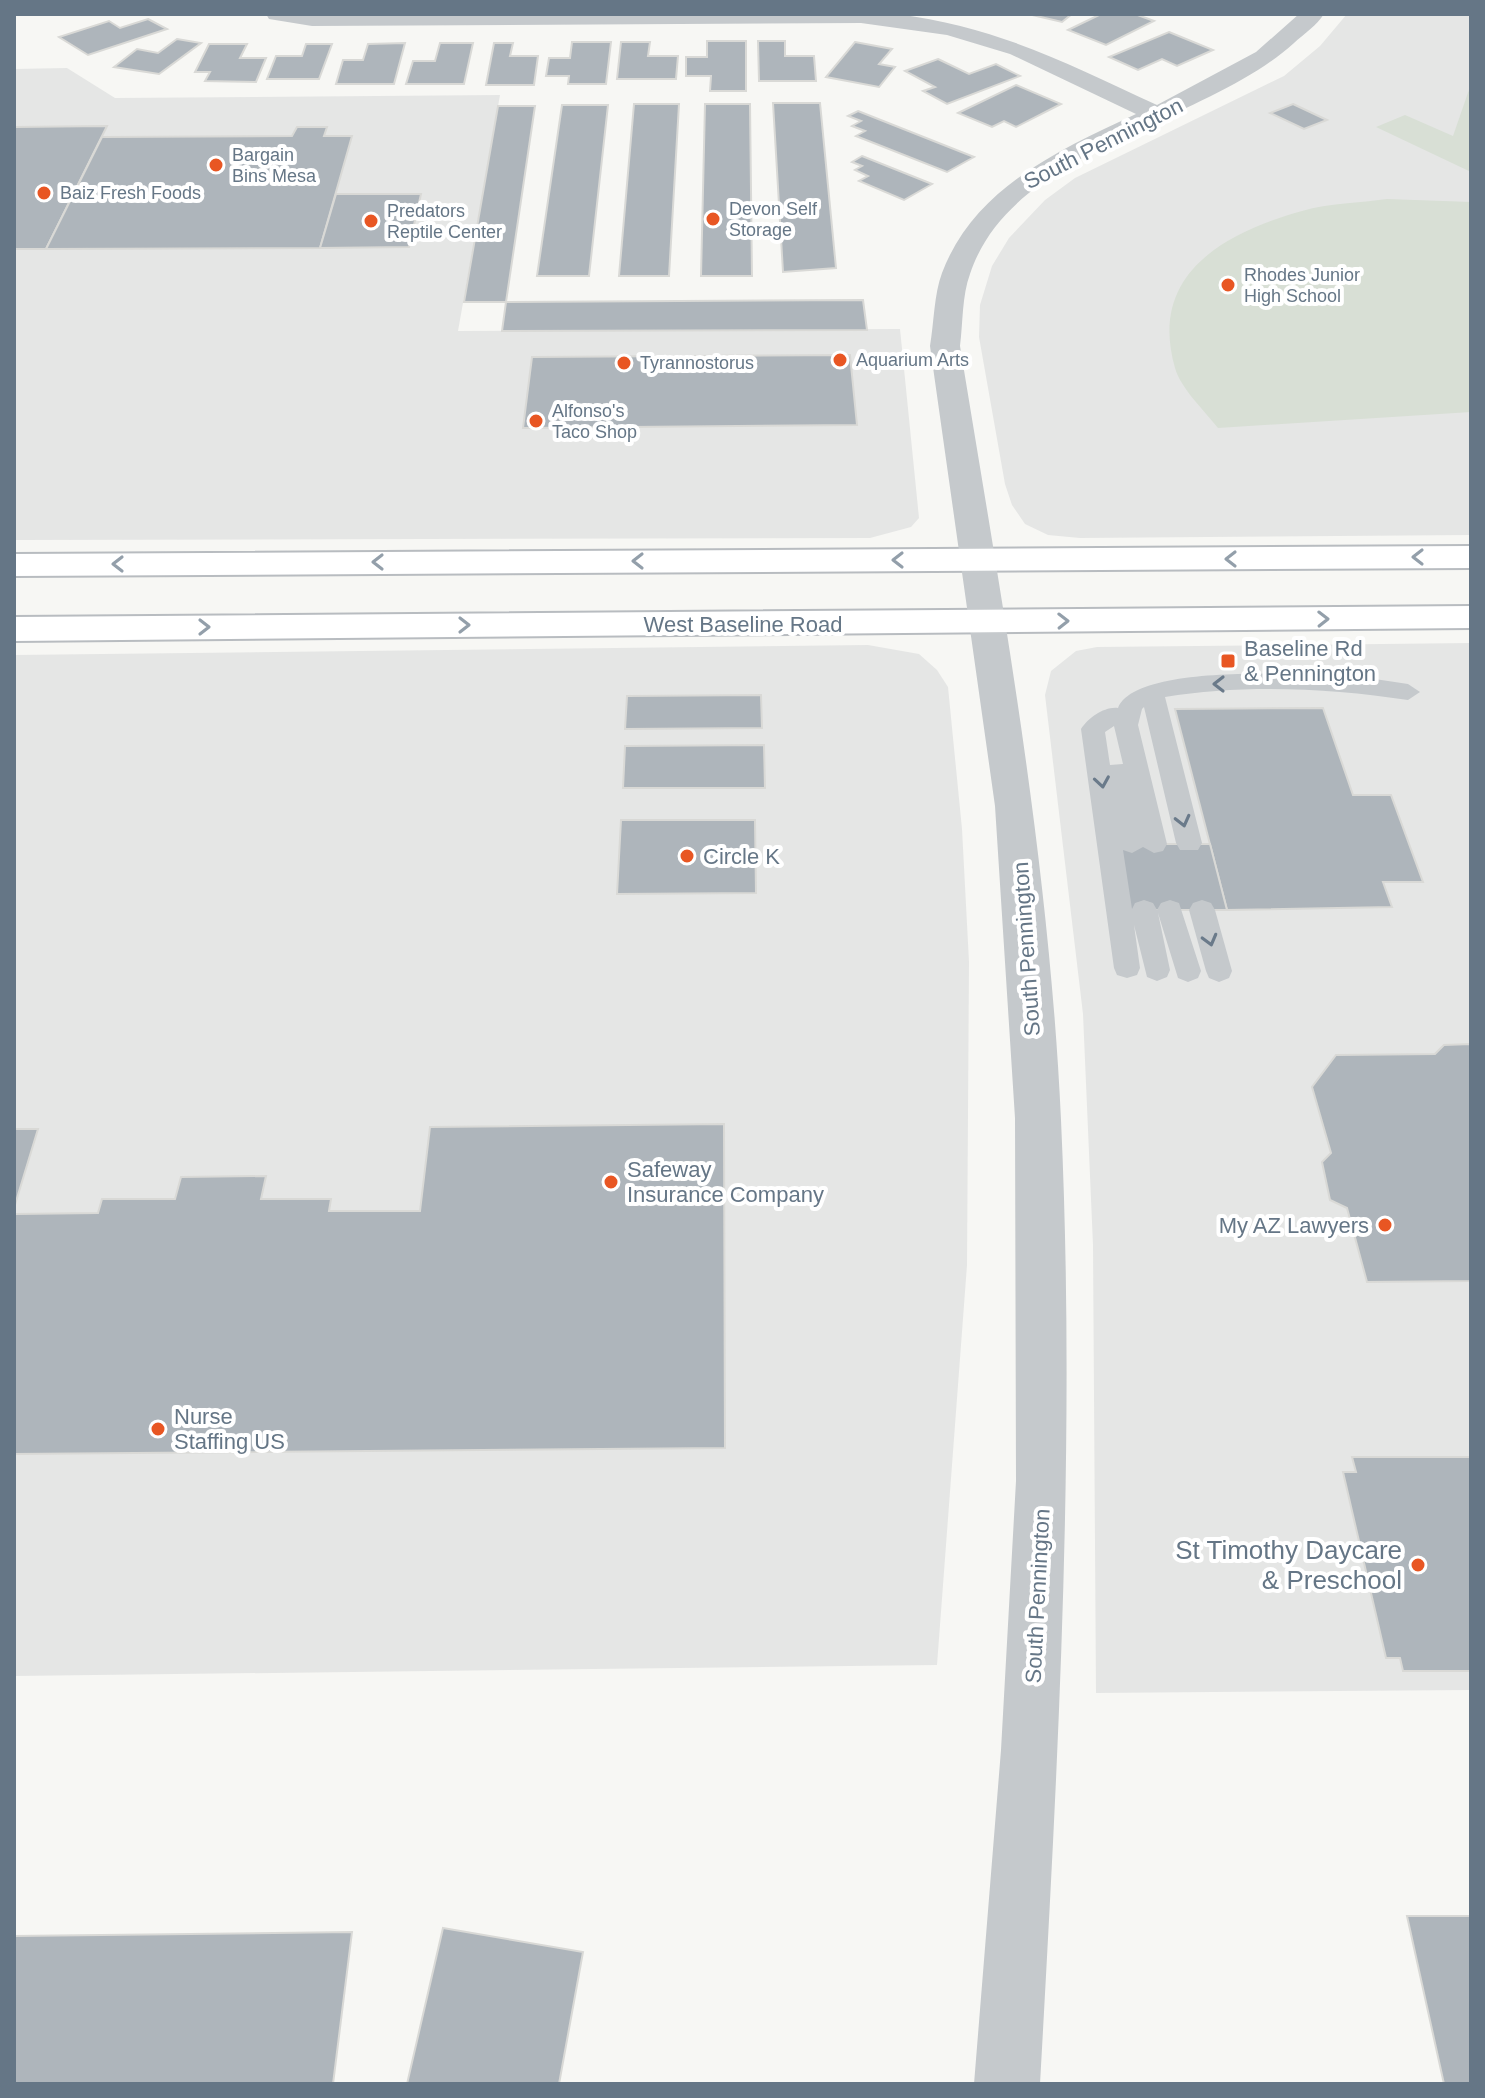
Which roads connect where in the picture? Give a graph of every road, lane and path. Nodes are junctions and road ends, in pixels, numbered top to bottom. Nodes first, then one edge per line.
1 (277, 14) edge
2 (1313, 14) edge
3 (552, 16) edge
4 (1156, 114) junction
5 (1471, 557) edge
6 (976, 560) junction
7 (14, 565) edge
8 (1471, 617) edge
9 (985, 622) junction
10 (14, 629) edge
11 (1408, 692) dead end
12 (1132, 704) junction
13 (1189, 843) dead end
14 (1143, 844) dead end
15 (1202, 910) dead end
16 (1127, 968) dead end
17 (1157, 970) dead end
18 (1188, 971) dead end
19 (1219, 971) dead end
20 (1007, 2084) edge

1 - 3 street
2 - 4 street, South Pennington
3 - 4 street
4 - 6 street, South Pennington
5 -> 6 main road
6 -> 7 main road
6 - 9 street, South Pennington
9 -> 8 main road, West Baseline Road
10 -> 9 main road, West Baseline Road
9 - 20 street, South Pennington
11 -> 12 lane
12 -> 13 lane
12 - 14 lane
12 -> 16 lane
15 -> 19 lane
17 - 18 lane

